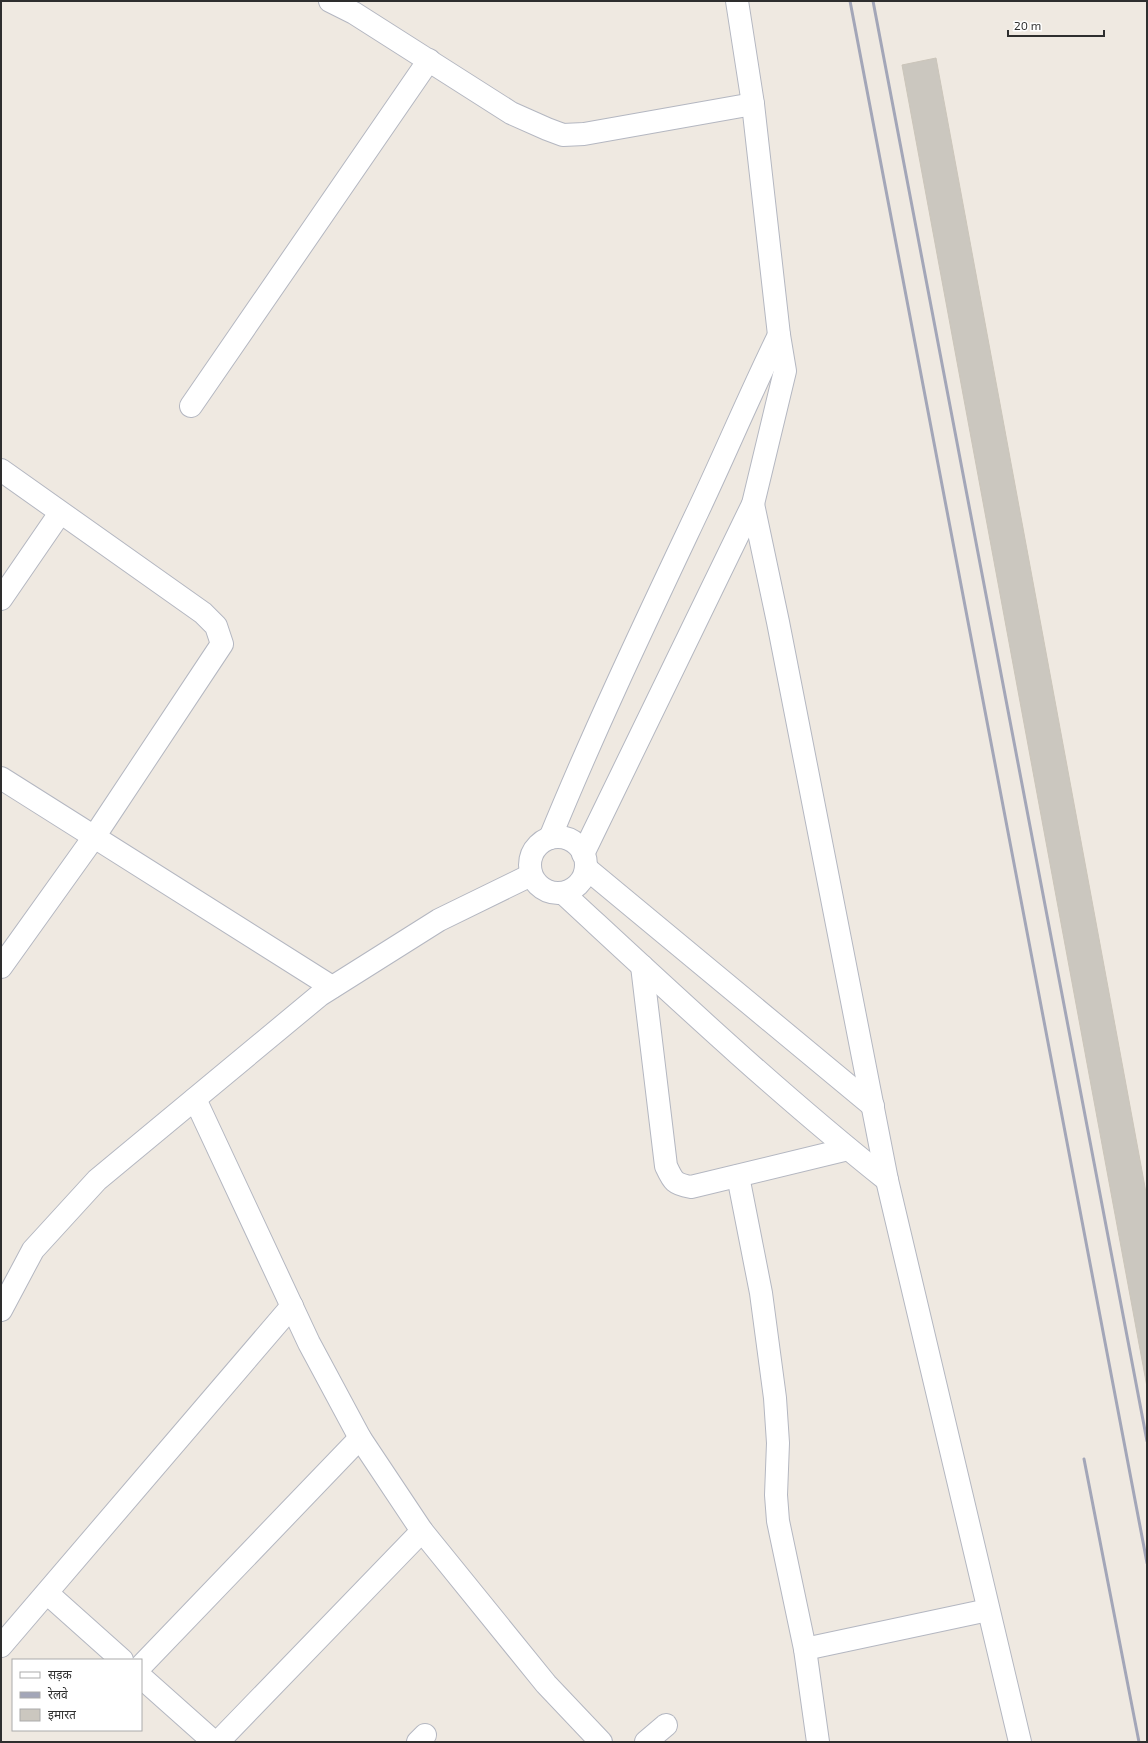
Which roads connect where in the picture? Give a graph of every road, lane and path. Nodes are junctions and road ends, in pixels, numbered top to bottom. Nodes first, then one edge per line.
1 (330, 1) edge
2 (737, 1) edge
3 (356, 7) edge
4 (429, 60) junction
5 (753, 104) junction
6 (779, 335) junction
7 (191, 406) dead end
8 (1, 470) edge
9 (753, 504) junction
10 (60, 513) junction
11 (1, 599) edge
12 (1, 778) edge
13 (94, 837) junction
14 (550, 838) junction
15 (585, 861) junction
16 (531, 875) junction
17 (563, 893) junction
18 (642, 966) junction
19 (1, 968) edge
20 (332, 987) junction
21 (195, 1099) junction
22 (873, 1106) junction
23 (848, 1149) junction
24 (738, 1176) junction
25 (886, 1180) junction
26 (4, 1299) edge
27 (292, 1306) junction
28 (360, 1438) junction
29 (422, 1531) junction
30 (47, 1593) junction
31 (988, 1610) junction
32 (1, 1646) edge
33 (805, 1650) junction
34 (121, 1659) edge
35 (142, 1665) edge
36 (142, 1678) edge
37 (666, 1725) dead end
38 (214, 1742) edge
39 (218, 1742) edge
40 (601, 1742) edge
41 (646, 1742) edge
42 (818, 1742) edge
43 (1020, 1742) edge

1 - 3 street
2 - 5 street
3 - 4 street
4 - 5 street
4 - 7 street
5 - 6 street
6 - 9 street
6 - 14 street
8 - 10 street
9 - 15 street
9 - 22 street
10 - 11 street
10 - 13 street
12 - 13 street
13 - 19 street
13 - 20 street
14 - 15 street
14 - 16 street
15 - 17 street
15 - 22 street
16 - 17 street
16 - 20 street
17 - 18 street
18 - 23 street
18 - 24 street
20 - 21 street
21 - 26 street
21 - 27 street
22 - 25 street
23 - 24 street
23 - 25 street
24 - 33 street
25 - 31 street
27 - 28 street
27 - 30 street
28 - 29 street
28 - 35 street
29 - 39 street
29 - 40 street
30 - 32 street
30 - 34 street
31 - 33 street
31 - 43 street
33 - 42 street
36 - 38 street
37 - 41 street

